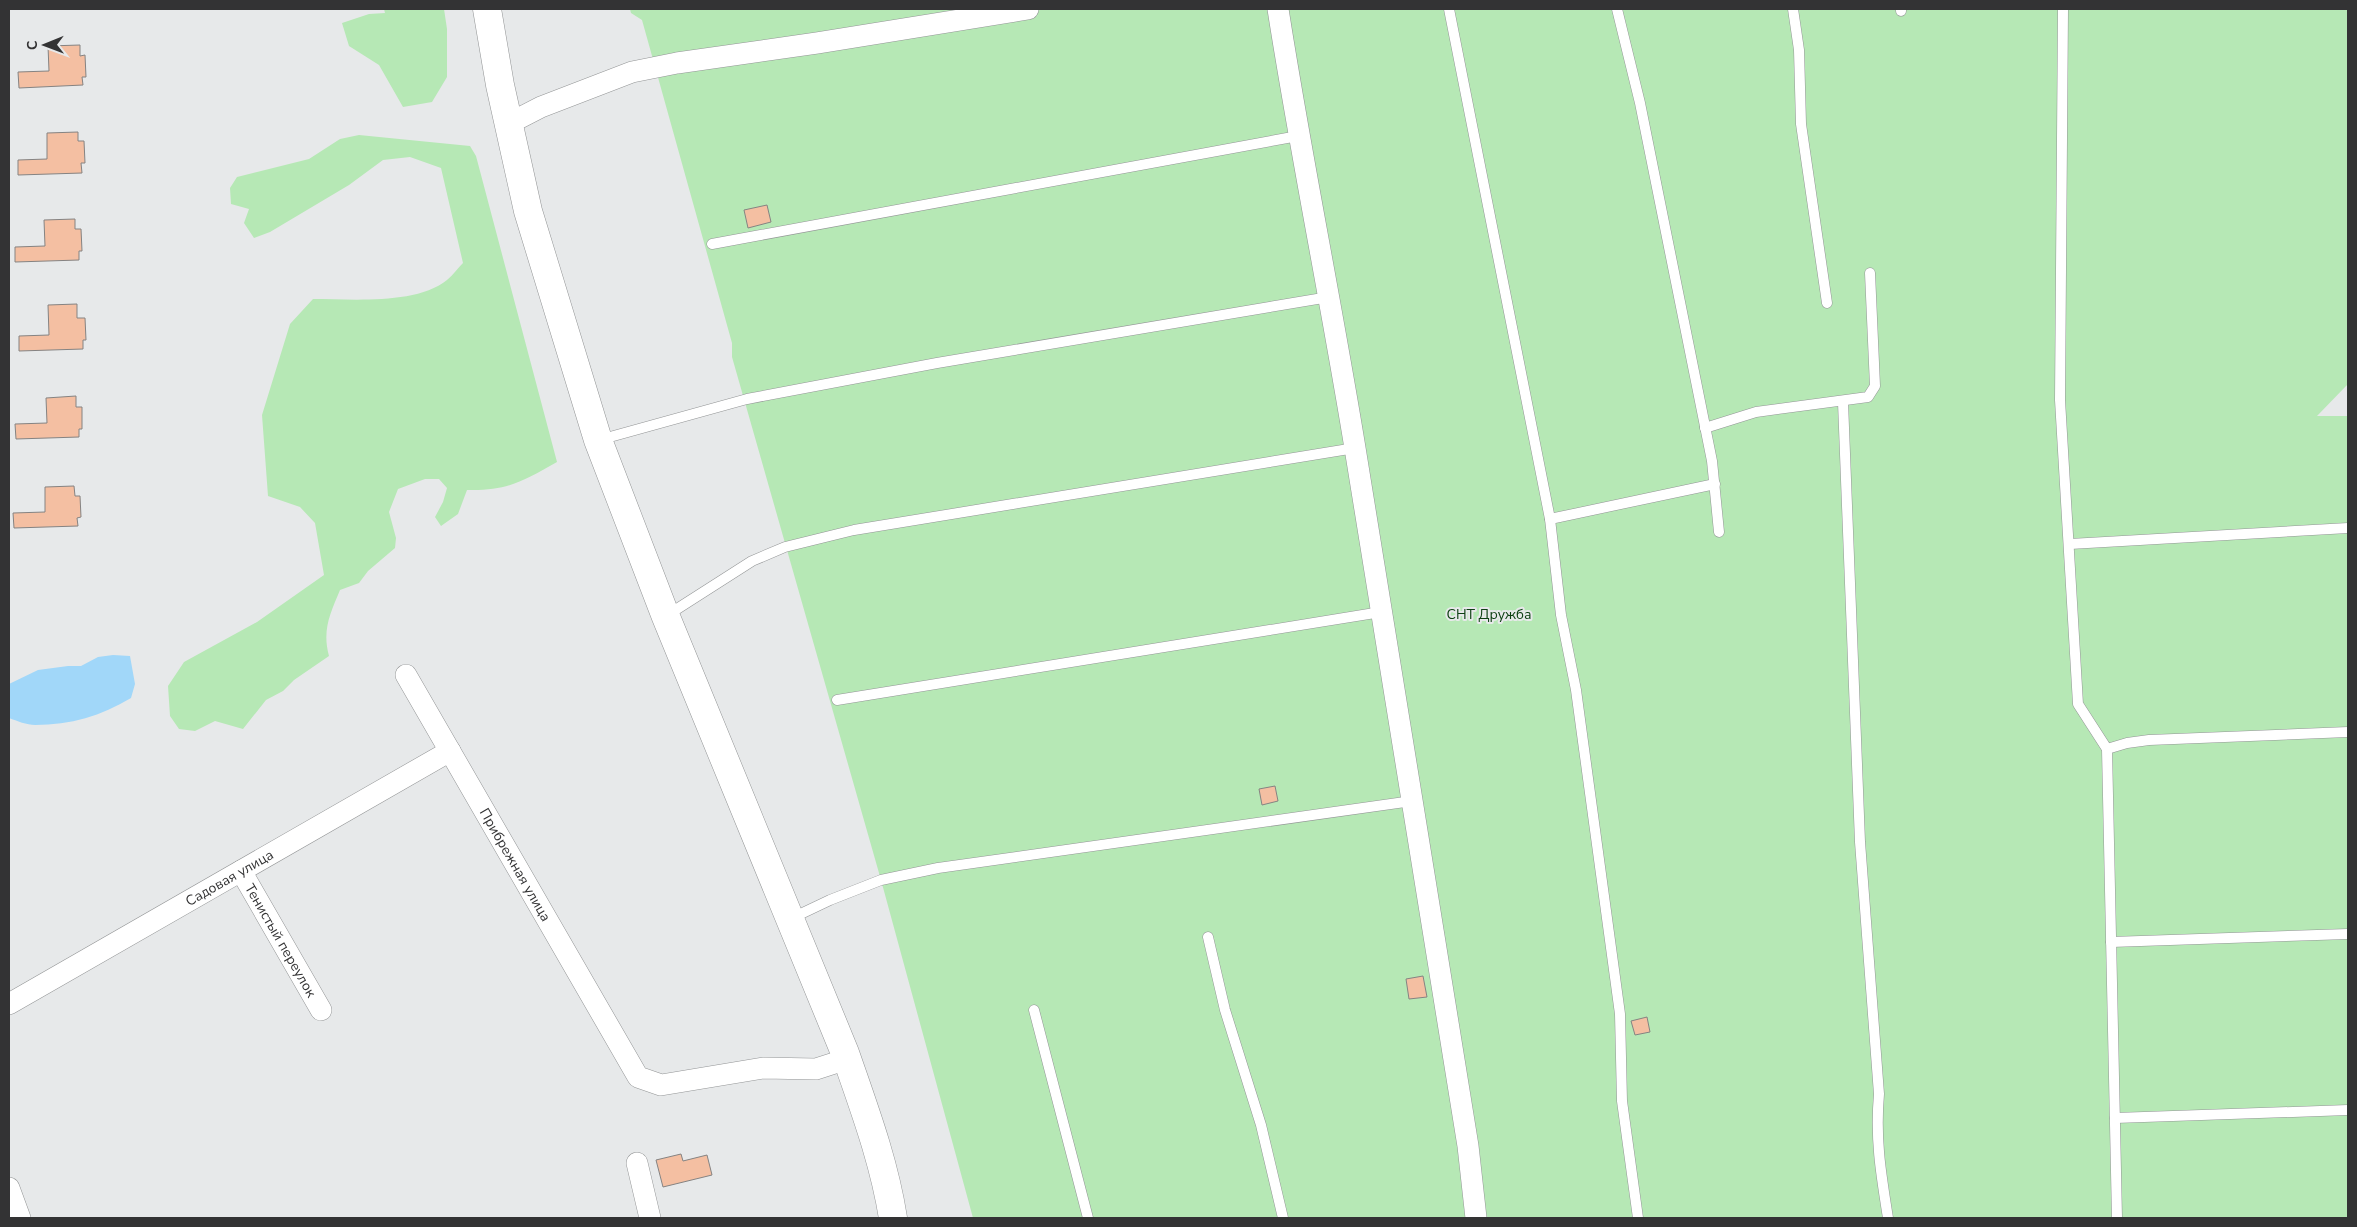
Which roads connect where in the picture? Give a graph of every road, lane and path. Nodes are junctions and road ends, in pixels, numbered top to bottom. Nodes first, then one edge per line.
1 (487, 9) edge
2 (1028, 9) edge
3 (1278, 9) edge
4 (1449, 9) edge
5 (1617, 9) edge
6 (1793, 9) edge
7 (2063, 9) edge
8 (508, 124) junction
9 (1298, 136) junction
10 (712, 244) dead end
11 (1870, 273) dead end
12 (1329, 297) junction
13 (1827, 302) dead end
14 (1843, 402) junction
15 (1705, 428) junction
16 (598, 440) junction
17 (1355, 448) junction
18 (1714, 484) junction
19 (1550, 519) junction
20 (2348, 528) edge
21 (1719, 532) dead end
22 (2070, 544) junction
23 (1381, 612) junction
24 (666, 617) junction
25 (406, 675) dead end
26 (837, 700) dead end
27 (2348, 732) edge
28 (2107, 749) junction
29 (450, 751) junction
30 (1412, 800) junction
31 (241, 870) junction
32 (790, 919) junction
33 (2348, 934) edge
34 (1208, 937) dead end
35 (2111, 942) junction
36 (9, 1004) edge
37 (321, 1010) dead end
38 (1034, 1010) dead end
39 (847, 1059) junction
40 (2348, 1110) edge
41 (2115, 1118) junction
42 (637, 1163) dead end
43 (10, 1194) edge
44 (20, 1218) edge
45 (650, 1218) edge
46 (893, 1218) edge
47 (1088, 1218) edge
48 (1283, 1218) edge
49 (1476, 1218) edge
50 (1638, 1218) edge
51 (1888, 1218) edge
52 (2117, 1218) edge

1 - 8 main road
2 - 8 street
3 - 9 street
4 - 19 lane
5 - 15 lane
6 - 13 lane
7 - 22 lane
8 - 16 main road
9 - 10 lane
9 - 12 street
11 - 14 lane
12 - 16 lane
12 - 17 street
14 - 15 lane
14 - 51 lane
15 - 18 lane
16 - 24 main road
17 - 23 street
17 - 24 lane
18 - 19 lane
18 - 21 lane
19 - 50 lane
20 - 22 lane
22 - 28 lane
23 - 26 lane
23 - 30 street
24 - 32 main road
25 - 29 street, Прибрежная улица
27 - 28 lane
28 - 35 lane
29 - 31 street, Садовая улица
29 - 39 street, Прибрежная улица
30 - 32 lane
30 - 49 street
31 - 36 street, Садовая улица
31 - 37 street, Тенистый переулок
32 - 39 main road
33 - 35 lane
34 - 48 lane
35 - 41 lane
38 - 47 lane
39 - 46 main road
40 - 41 lane
41 - 52 lane
42 - 45 street
43 - 44 street

